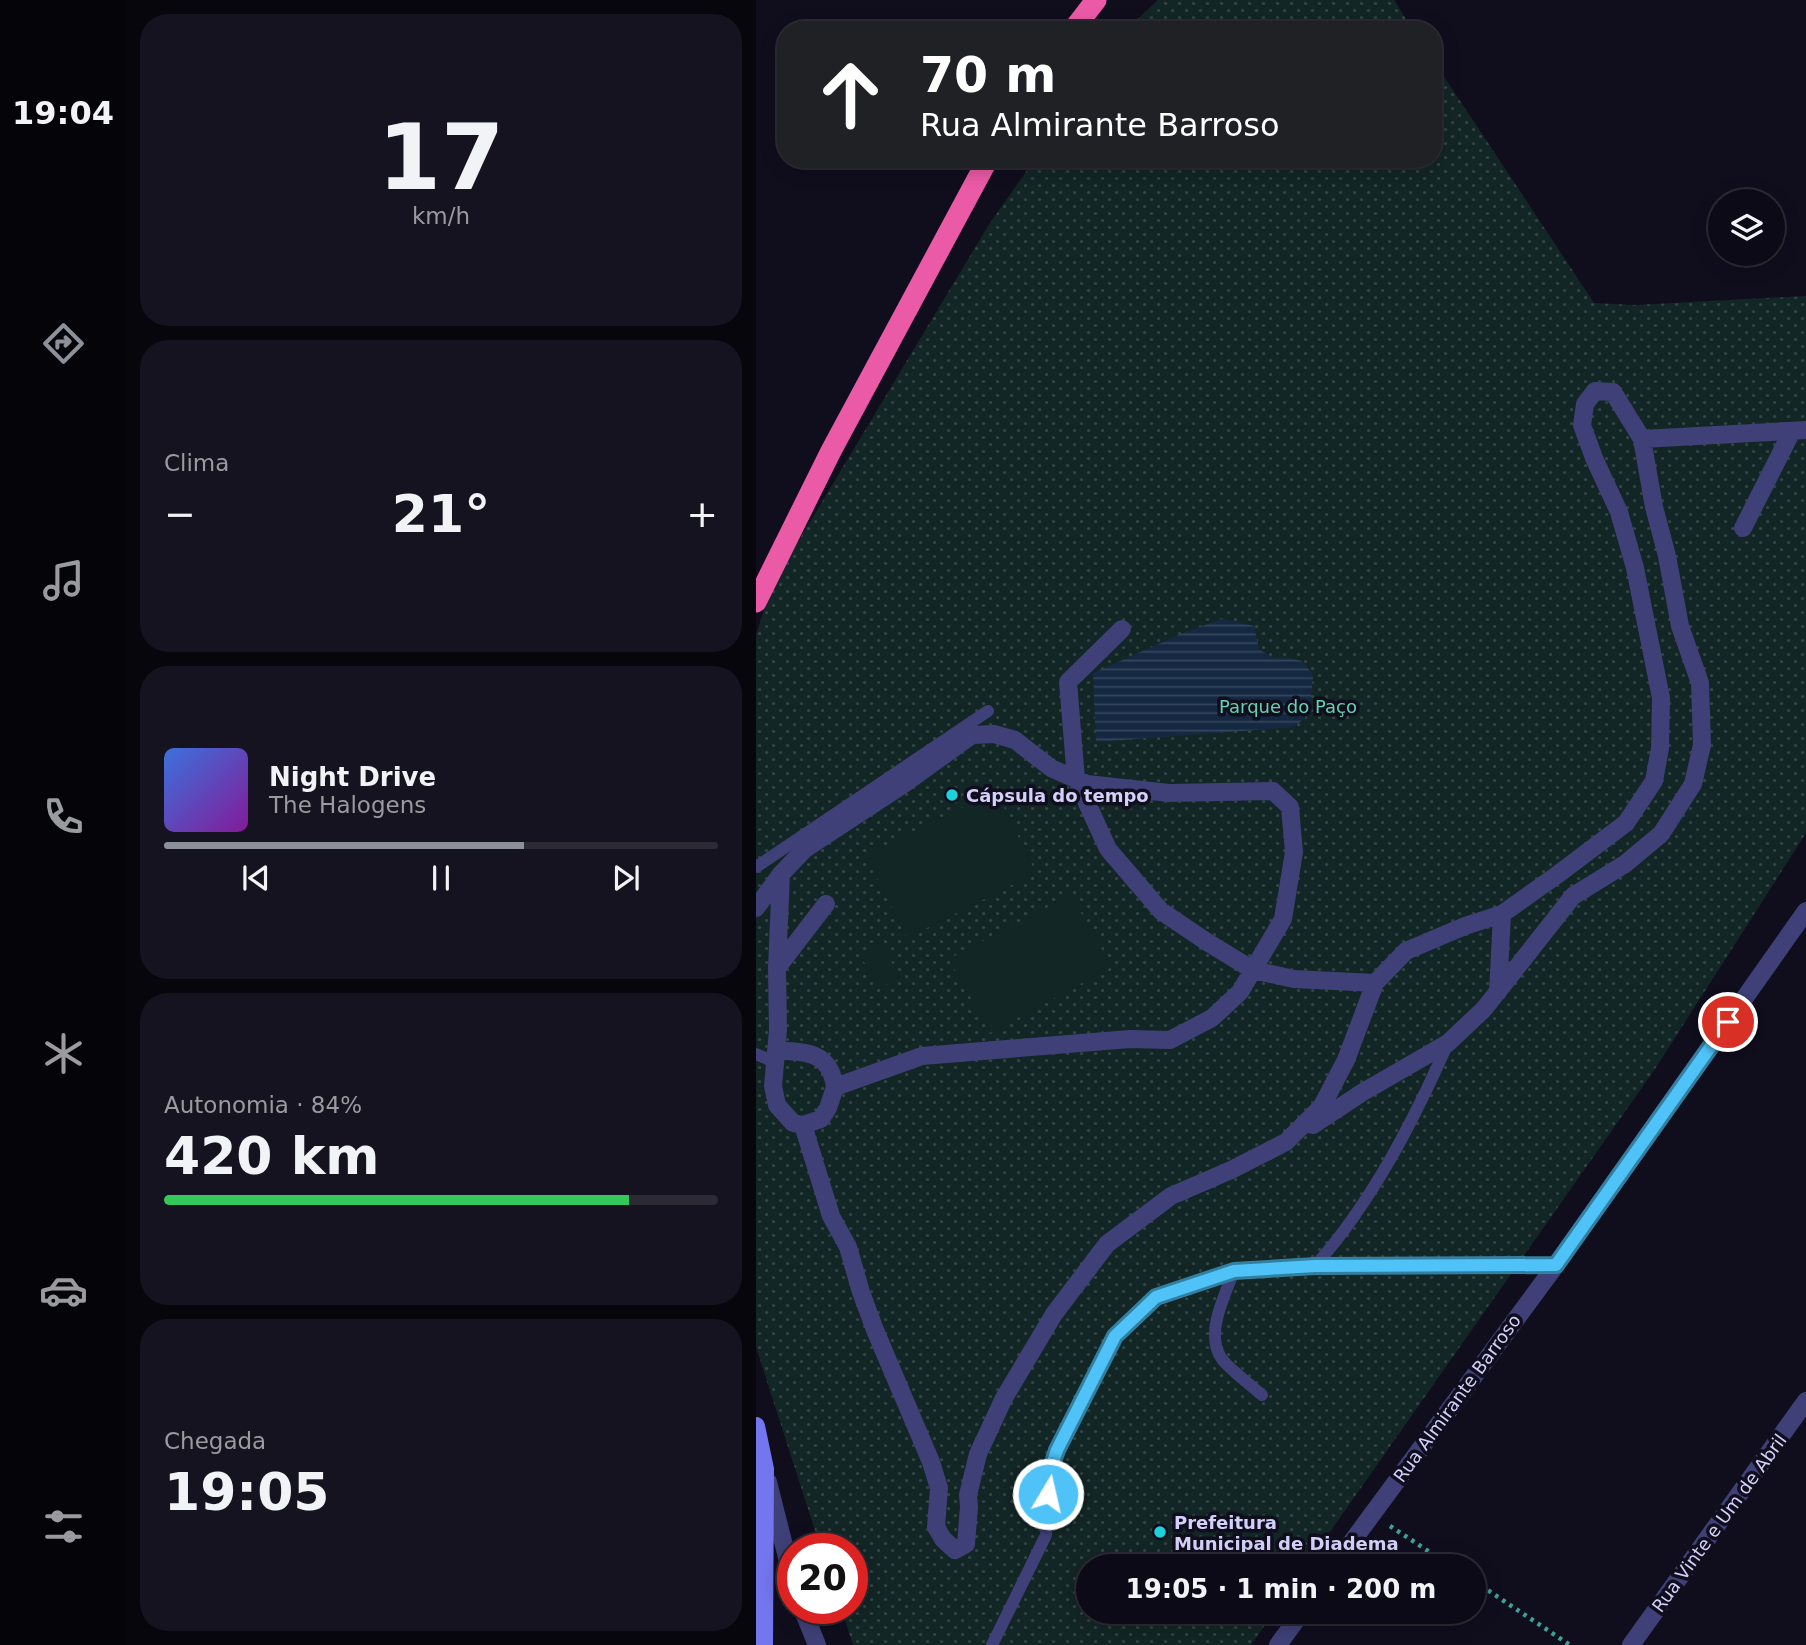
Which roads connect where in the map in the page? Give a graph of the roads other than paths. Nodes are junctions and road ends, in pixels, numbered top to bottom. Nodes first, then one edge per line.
1 (1096, 0) edge
2 (1080, 21) edge
3 (983, 168) edge
4 (1799, 430) edge
5 (1642, 439) junction
6 (1743, 528) dead end
7 (756, 602) edge
8 (1122, 629) dead end
9 (988, 711) dead end
10 (1076, 779) junction
11 (756, 867) edge
12 (782, 874) junction
13 (826, 904) dead end
14 (756, 908) edge
15 (1806, 911) edge
16 (1502, 914) junction
17 (777, 968) junction
18 (1253, 970) junction
19 (1376, 983) junction
20 (1498, 992) junction
21 (1448, 1043) junction
22 (756, 1054) edge
23 (775, 1057) junction
24 (835, 1087) junction
25 (803, 1125) junction
26 (1286, 1142) junction
27 (1556, 1265) junction
28 (1315, 1266) junction
29 (1234, 1271) junction
30 (1262, 1395) dead end
31 (1806, 1401) edge
32 (756, 1426) edge
33 (765, 1469) junction
34 (781, 1533) edge
35 (1343, 1554) edge
36 (808, 1624) edge
37 (1293, 1624) edge
38 (994, 1644) edge
39 (764, 1645) edge
40 (817, 1645) edge
41 (1278, 1645) edge
42 (1631, 1645) edge

1 - 2 highway
3 - 7 highway
4 - 5 street
4 - 6 street
5 - 16 street
5 - 20 street
8 - 10 street
9 - 11 lane
10 - 12 street
10 - 18 street
10 - 18 street
12 - 14 street
12 - 17 street
13 - 17 street
15 - 27 street, Rua Almirante Barroso
16 - 19 street
16 - 20 street
17 - 23 street
18 - 19 street
18 - 24 street
19 - 26 street
20 - 21 street
21 - 26 street
21 - 28 lane
22 - 23 lane
23 - 24 street
23 - 25 street
24 - 25 street
25 - 26 street
27 - 28 lane
27 - 35 street, Rua Almirante Barroso
28 - 29 lane
29 - 30 lane
29 - 38 lane
31 - 42 street, Rua Vinte e Um de Abril
32 - 33 main road
33 - 34 street
33 - 39 main road
36 - 40 street
37 - 41 street

